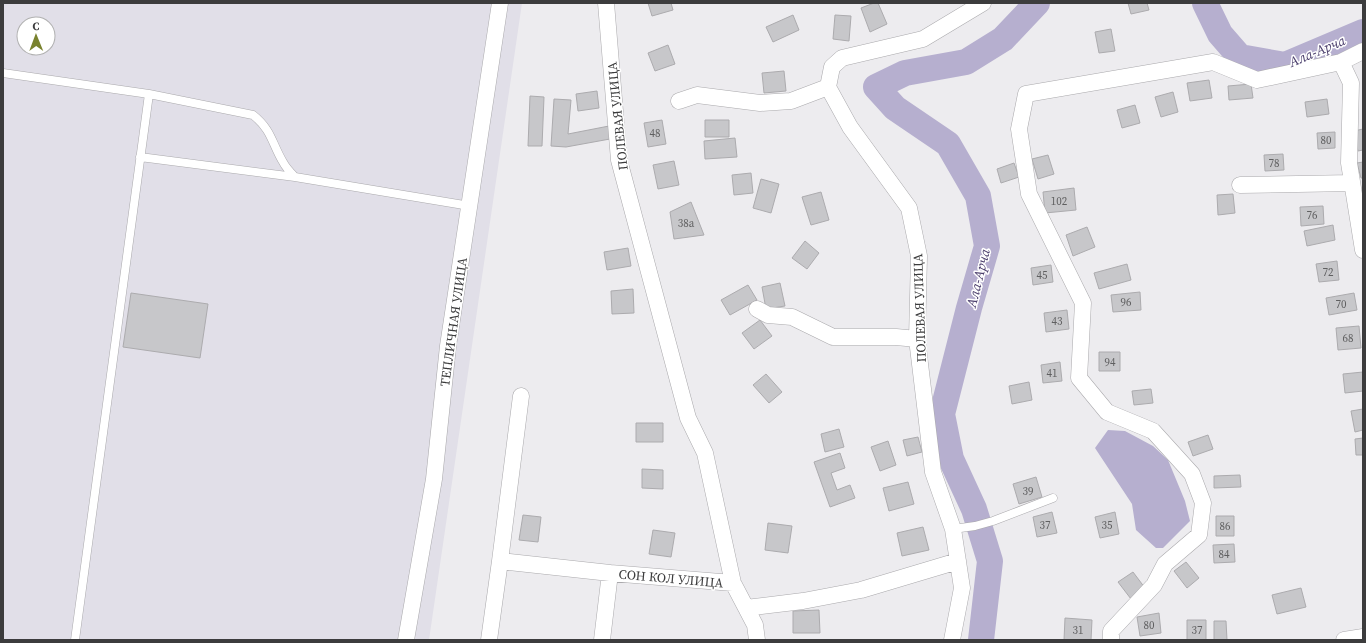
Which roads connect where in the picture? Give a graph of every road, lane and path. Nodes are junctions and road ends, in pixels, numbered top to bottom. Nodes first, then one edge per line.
1 (500, 3) edge
2 (606, 3) edge
3 (983, 3) edge
4 (1363, 51) edge
5 (1341, 62) junction
6 (3, 73) edge
7 (828, 87) junction
8 (149, 94) junction
9 (679, 101) dead end
10 (140, 157) junction
11 (295, 177) junction
12 (1352, 182) junction
13 (1240, 185) dead end
14 (470, 206) junction
15 (1363, 250) edge
16 (757, 309) dead end
17 (917, 339) junction
18 (521, 396) dead end
19 (1053, 498) dead end
20 (953, 529) junction
21 (500, 561) junction
22 (958, 561) junction
23 (610, 573) junction
24 (733, 583) junction
25 (746, 608) junction
26 (1363, 637) edge
27 (75, 640) edge
28 (406, 640) edge
29 (489, 640) edge
30 (602, 640) edge
31 (757, 640) edge
32 (952, 640) edge
33 (1111, 640) edge
34 (1344, 640) edge

1 - 14 street, ТЕПЛИЧНАЯ УЛИЦА
2 - 24 street, ПОЛЕВАЯ УЛИЦА
3 - 7 street
4 - 5 street
5 - 12 street
5 - 33 street
6 - 8 lane
7 - 9 street
7 - 17 street, ПОЛЕВАЯ УЛИЦА
8 - 10 lane
8 - 11 lane
10 - 11 lane
10 - 27 lane
11 - 14 lane
12 - 13 street
12 - 15 street
14 - 28 street, ТЕПЛИЧНАЯ УЛИЦА
16 - 17 street
17 - 20 street, ПОЛЕВАЯ УЛИЦА
18 - 21 street
19 - 20 lane
20 - 22 street, ПОЛЕВАЯ УЛИЦА
21 - 23 street, СОН КОЛ УЛИЦА
21 - 29 street
22 - 25 street
22 - 32 street, ПОЛЕВАЯ УЛИЦА
23 - 24 street, СОН КОЛ УЛИЦА
23 - 30 street, СОН КОЛ УЛИЦА
24 - 25 street, ПОЛЕВАЯ УЛИЦА
25 - 31 street, ПОЛЕВАЯ УЛИЦА
26 - 34 street

